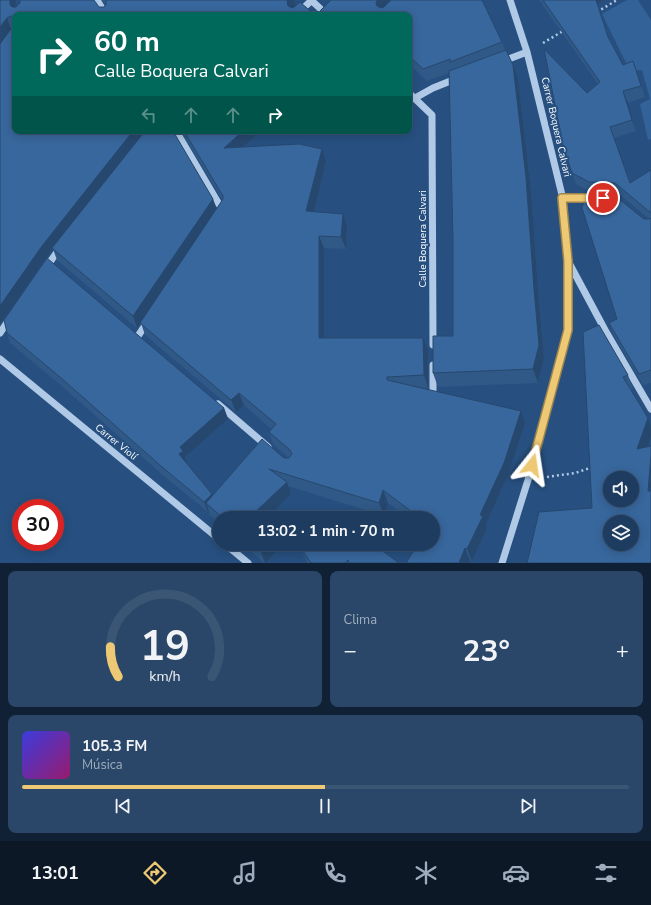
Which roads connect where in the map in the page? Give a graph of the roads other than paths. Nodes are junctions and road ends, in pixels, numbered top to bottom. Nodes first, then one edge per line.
1 (98, 0) edge
2 (311, 0) edge
3 (510, 0) edge
4 (104, 12) edge
5 (299, 12) edge
6 (324, 12) edge
7 (527, 52) junction
8 (491, 66) edge
9 (462, 77) edge
10 (412, 96) edge
11 (415, 98) junction
12 (178, 134) edge
13 (562, 198) junction
14 (601, 198) edge
15 (218, 218) edge
16 (65, 243) edge
17 (568, 261) junction
18 (41, 274) edge
19 (14, 313) edge
20 (151, 316) edge
21 (0, 333) edge
22 (138, 336) edge
23 (0, 359) edge
24 (434, 395) edge
25 (214, 401) edge
26 (651, 409) edge
27 (273, 451) edge
28 (212, 533) edge
29 (233, 551) edge
30 (248, 563) edge
31 (502, 563) edge

1 - 4 street
2 - 5 street
2 - 6 street
3 - 7 street, Carrer Boquera Calvari
7 - 8 street
7 - 13 street, Carrer Boquera Calvari
9 - 11 street
10 - 11 street, Calle Boquera Calvari
11 - 24 street, Calle Boquera Calvari
12 - 15 street
13 - 14 street
13 - 17 street, Carrer Boquera Calvari
16 - 18 street
17 - 26 street, Carrer Boquera Calvari
17 - 31 street, Carrer Boquera Calvari
19 - 21 street
20 - 22 street
23 - 28 street, Carrer Violí
25 - 27 street
29 - 30 street

